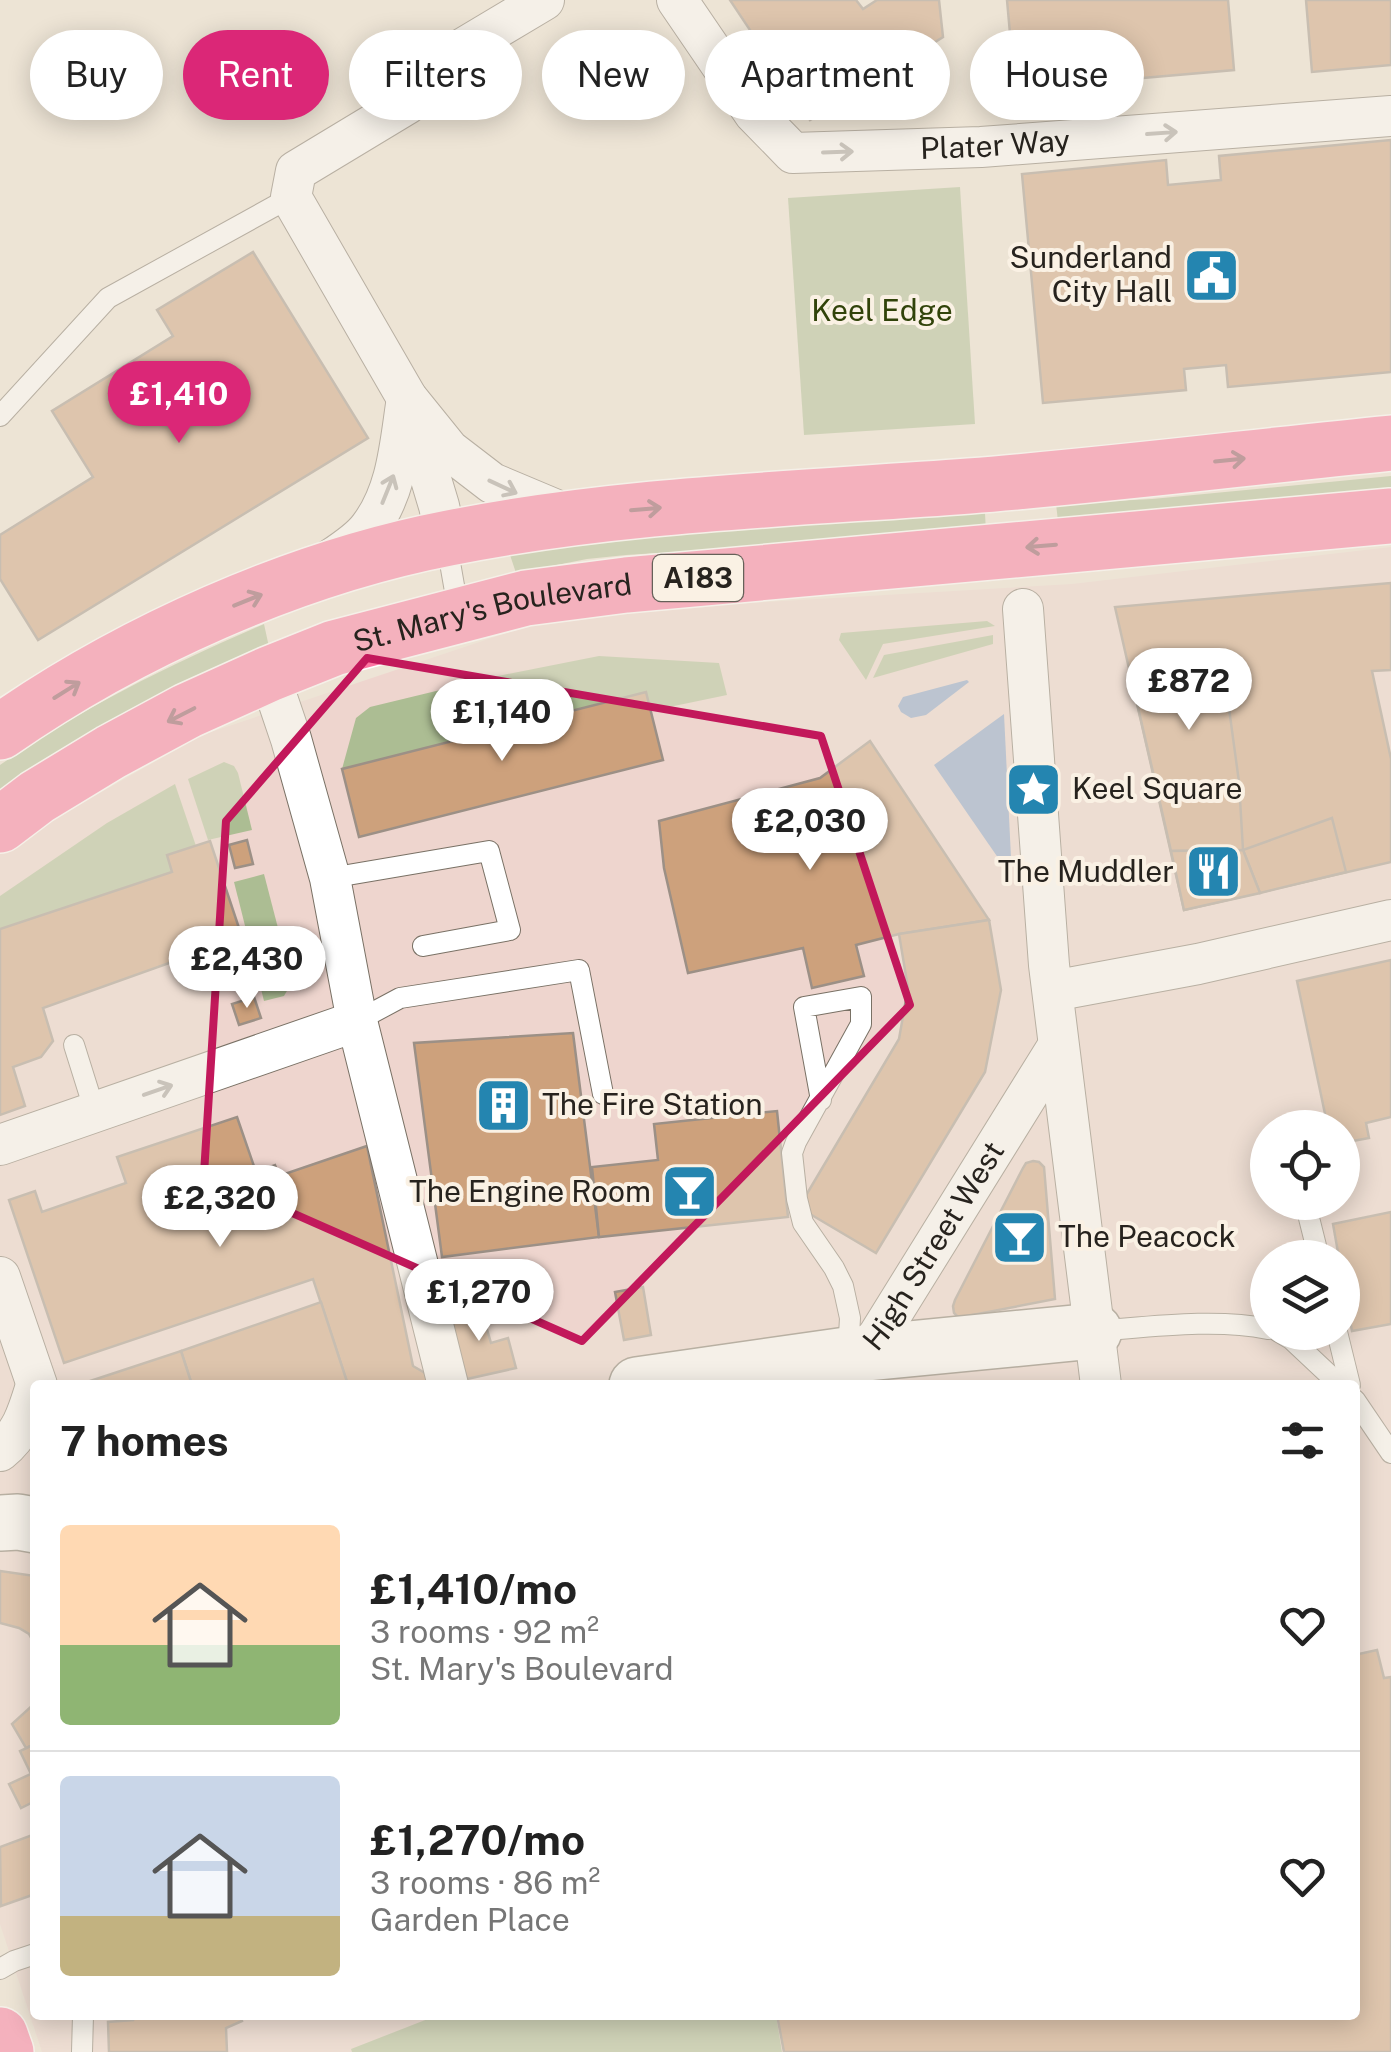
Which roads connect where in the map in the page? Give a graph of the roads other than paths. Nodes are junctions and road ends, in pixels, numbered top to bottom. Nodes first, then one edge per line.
1 (544, 0) edge
2 (678, 0) edge
3 (1391, 116) edge
4 (291, 197) junction
5 (407, 398) junction
6 (0, 416) edge
7 (1391, 443) edge
8 (1391, 516) edge
9 (573, 517) junction
10 (446, 538) junction
11 (297, 580) junction
12 (1023, 608) dead end
13 (460, 614) junction
14 (269, 674) junction
15 (0, 732) edge
16 (0, 825) edge
17 (330, 878) junction
18 (1391, 920) edge
19 (424, 946) dead end
20 (1052, 992) junction
21 (357, 1021) junction
22 (74, 1045) dead end
23 (1058, 1046) junction
24 (603, 1094) dead end
25 (821, 1100) junction
26 (95, 1112) junction
27 (0, 1145) edge
28 (0, 1277) edge
29 (1250, 1326) edge
30 (1094, 1331) junction
31 (1303, 1350) edge
32 (1341, 1350) edge
33 (856, 1354) junction
34 (34, 1380) edge
35 (447, 1380) edge
36 (674, 1380) edge
37 (1100, 1380) edge
38 (1335, 1380) edge
39 (1349, 1380) edge
40 (30, 1405) edge
41 (1360, 1407) edge
42 (0, 1452) edge
43 (1391, 1453) edge
44 (30, 1956) edge
45 (0, 1969) edge
46 (83, 2020) edge
47 (0, 2035) edge
48 (6, 2052) edge
49 (82, 2052) edge

1 - 4 street
2 -> 3 street, Plater Way
4 - 5 street
4 - 6 lane
5 -> 9 street
5 - 10 street
11 -> 5 street
9 -> 7 highway
8 -> 13 highway, St. Mary's Boulevard / A183
9 - 10 highway
10 - 11 highway
10 - 13 lane
15 -> 11 highway
12 - 20 street
13 - 14 highway, St. Mary's Boulevard / A183
14 -> 16 highway, St. Mary's Boulevard / A183
14 - 17 street
17 - 19 lane
17 - 21 street
18 - 20 street
20 - 23 street
21 - 24 lane
26 -> 21 street
21 - 35 street
22 - 26 lane
23 - 30 street
23 - 33 street, High Street West
25 - 25 lane
25 - 33 lane
26 - 27 street
28 - 34 street
29 - 30 lane
30 - 33 street
30 - 37 street
31 - 38 lane
32 - 39 lane
33 - 36 street, High Street West
40 - 42 street
41 - 43 lane
44 - 45 lane
46 - 49 lane
47 - 48 highway

